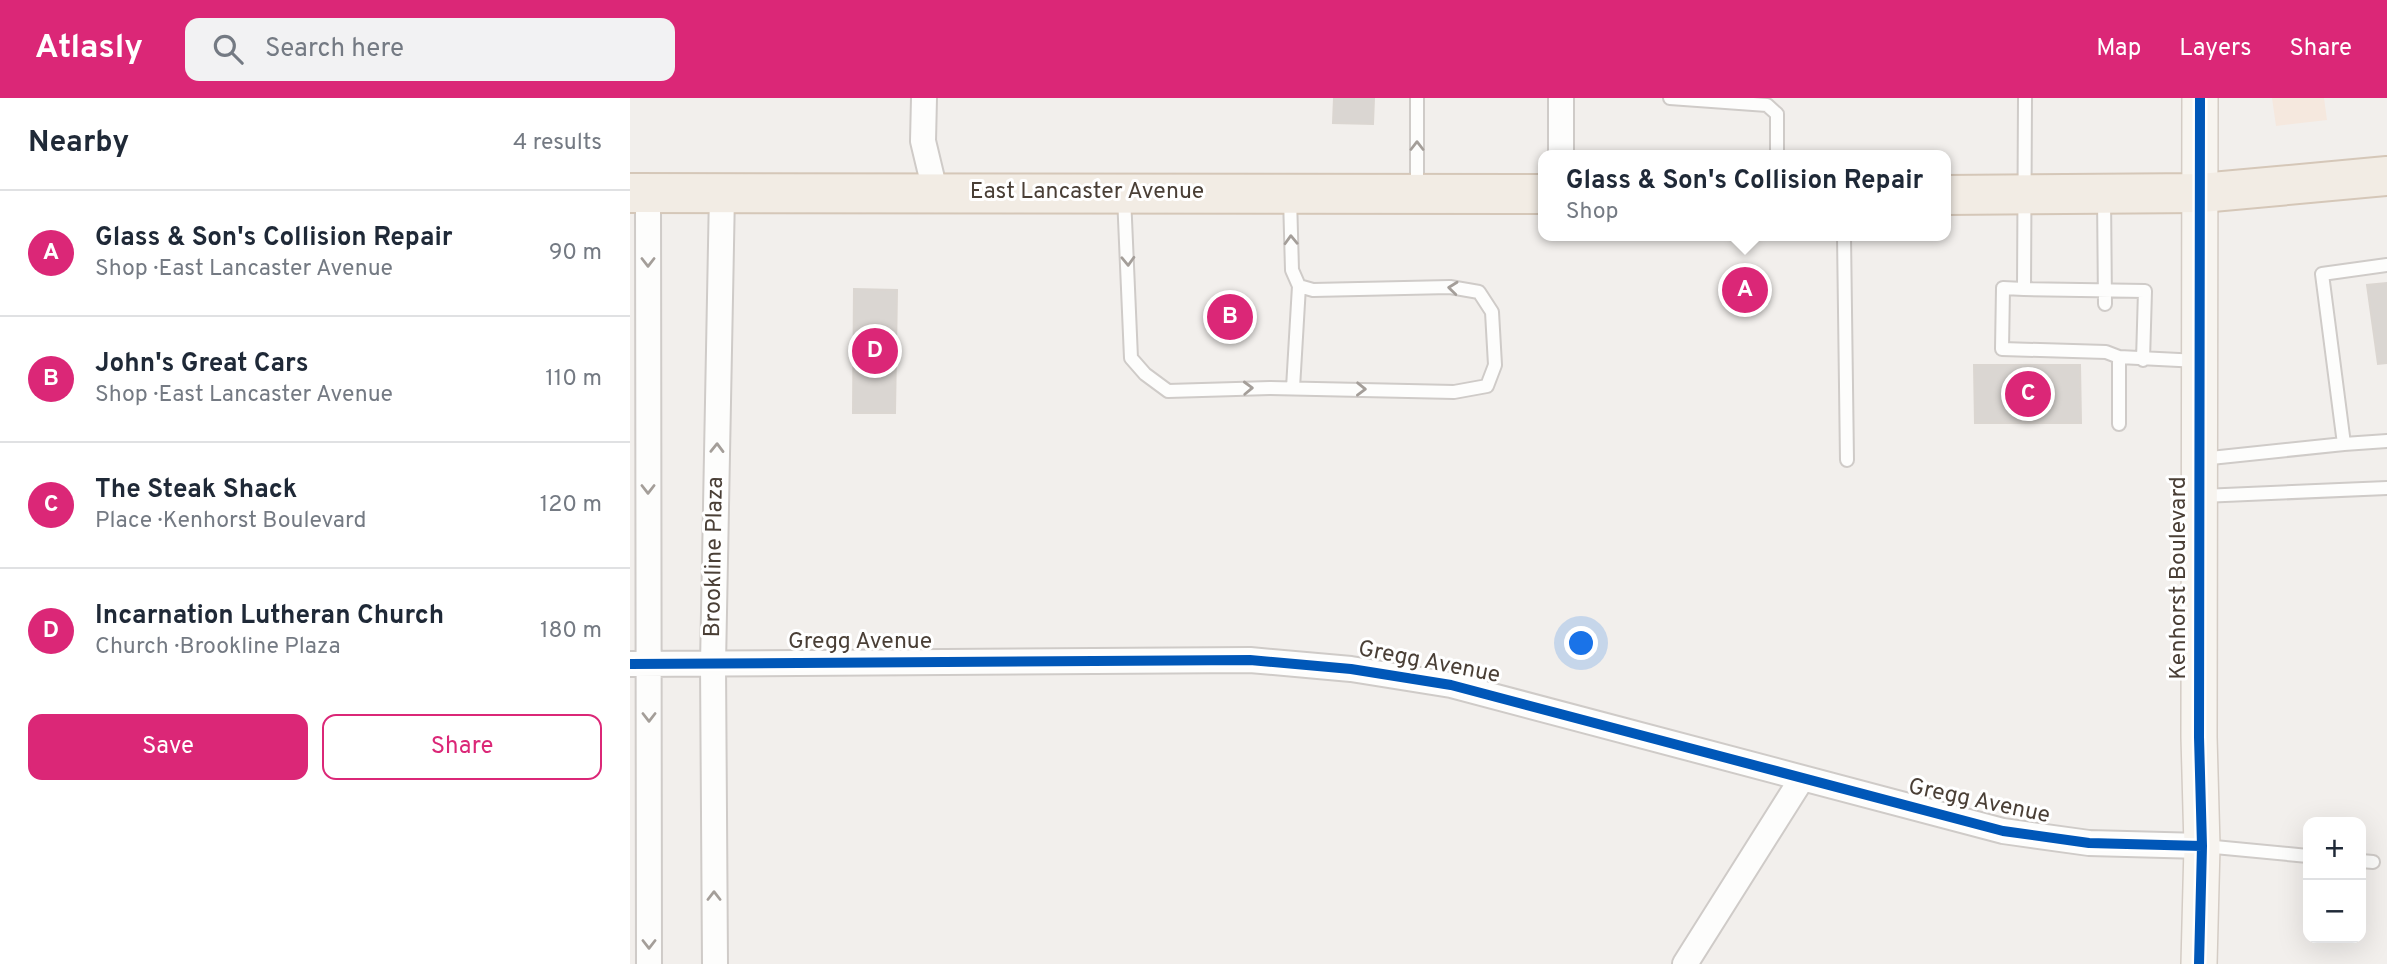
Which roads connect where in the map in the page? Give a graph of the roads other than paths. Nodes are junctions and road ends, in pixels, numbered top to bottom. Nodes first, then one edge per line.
1 (924, 98) edge
2 (1417, 98) edge
3 (1561, 98) edge
4 (1670, 98) edge
5 (2025, 98) edge
6 (2200, 98) edge
7 (1561, 150) edge
8 (1777, 150) edge
9 (2387, 176) edge
10 (935, 191) junction
11 (1124, 192) junction
12 (639, 193) edge
13 (722, 193) junction
14 (1290, 193) junction
15 (2201, 193) junction
16 (1418, 194) junction
17 (1538, 194) edge
18 (1951, 195) edge
19 (2024, 195) junction
20 (2104, 195) junction
21 (1844, 241) edge
22 (2387, 265) edge
23 (1299, 286) junction
24 (2024, 289) junction
25 (2062, 290) junction
26 (2105, 297) junction
27 (2063, 303) dead end
28 (639, 318) edge
29 (2106, 337) dead end
30 (2106, 352) junction
31 (2119, 357) junction
32 (2143, 360) junction
33 (2200, 361) junction
34 (1293, 388) junction
35 (2119, 424) dead end
36 (2387, 441) edge
37 (2344, 444) junction
38 (2200, 458) junction
39 (1847, 460) dead end
40 (2387, 488) edge
41 (2200, 496) junction
42 (639, 664) edge
43 (713, 664) junction
44 (1801, 780) junction
45 (2202, 846) junction
46 (2303, 856) edge
47 (649, 964) edge
48 (715, 964) edge
49 (1685, 964) edge
50 (2199, 964) edge

1 - 10 street
16 -> 2 lane
3 - 7 street
4 - 8 lane
5 - 19 lane
6 - 15 street, Kenhorst Boulevard
9 - 15 main road
10 - 11 main road, East Lancaster Avenue
10 - 13 main road, East Lancaster Avenue
11 - 14 main road, East Lancaster Avenue
11 -> 34 lane
12 - 13 main road, East Lancaster Avenue
12 -> 28 street
43 -> 13 street, Brookline Plaza
14 - 16 main road, East Lancaster Avenue
23 -> 14 lane
15 - 20 main road
15 - 33 street, Kenhorst Boulevard
16 - 17 main road, East Lancaster Avenue
18 - 19 main road
19 - 20 main road
19 - 24 lane
20 - 26 lane
21 - 39 lane
22 - 37 lane
23 - 34 lane
34 -> 23 lane
24 - 25 lane
24 - 30 lane
25 - 26 lane
25 - 27 lane
26 - 32 lane
28 -> 42 street
29 - 30 lane
30 - 31 lane
31 - 32 lane
31 - 35 lane
32 - 33 lane
33 - 38 street, Kenhorst Boulevard
36 - 37 lane
37 - 38 lane
38 - 41 street, Kenhorst Boulevard
40 - 41 lane
41 - 45 street, Kenhorst Boulevard
42 - 43 street, Gregg Avenue
42 -> 47 street
43 - 44 street, Gregg Avenue
48 -> 43 street, Brookline Plaza
44 - 45 street, Gregg Avenue
44 - 49 street
45 - 46 lane
45 - 50 street, Kenhorst Boulevard

